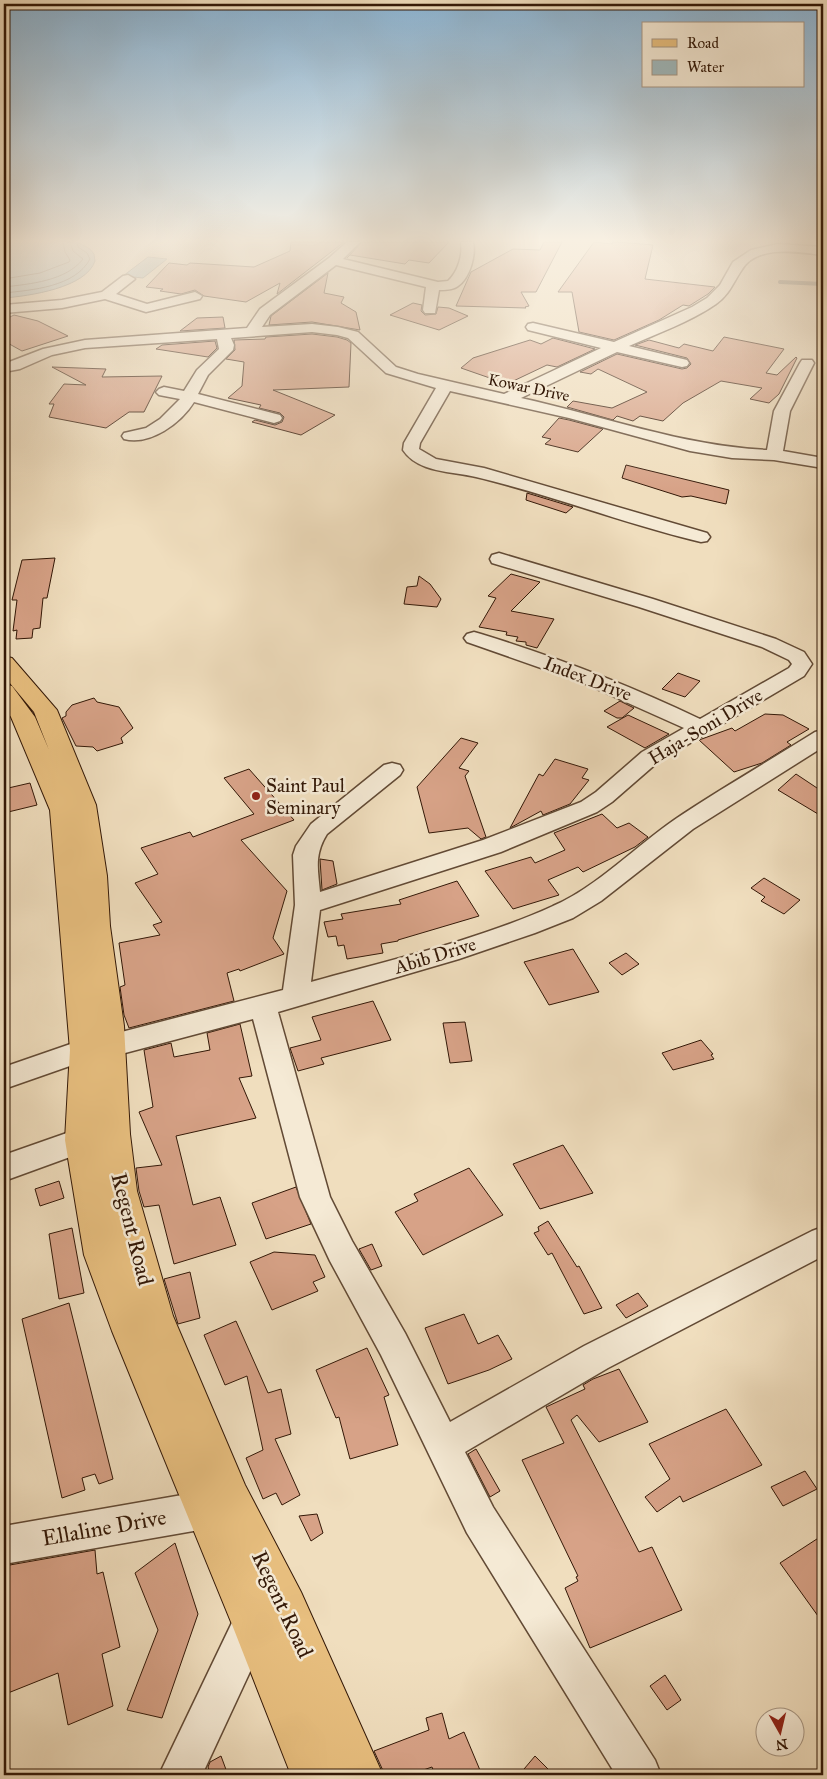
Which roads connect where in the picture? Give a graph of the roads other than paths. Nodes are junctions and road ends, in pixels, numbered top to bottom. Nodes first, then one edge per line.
1 (256, 325) edge
2 (664, 325) edge
3 (533, 327) dead end
4 (251, 333) junction
5 (223, 335) junction
6 (618, 346) junction
7 (808, 362) dead end
8 (682, 363) dead end
9 (8, 371) edge
10 (444, 386) junction
11 (164, 392) dead end
12 (189, 396) junction
13 (504, 400) junction
14 (274, 418) dead end
15 (130, 436) dead end
16 (774, 455) junction
17 (823, 463) edge
18 (701, 537) dead end
19 (499, 559) dead end
20 (474, 638) dead end
21 (4, 664) edge
22 (4, 691) edge
23 (700, 727) junction
24 (823, 738) edge
25 (392, 770) dead end
26 (308, 906) junction
27 (296, 995) junction
28 (263, 1006) junction
29 (98, 1048) junction
30 (4, 1078) edge
31 (81, 1140) junction
32 (4, 1168) edge
33 (823, 1241) edge
34 (192, 1441) junction
35 (443, 1445) junction
36 (205, 1510) junction
37 (4, 1545) edge
38 (253, 1622) junction
39 (180, 1775) edge
40 (314, 1775) edge
41 (360, 1775) edge
42 (640, 1775) edge

1 - 4 street
2 - 6 street
3 - 6 street
4 - 5 street, Kowar Drive
4 - 10 street, Kowar Drive
5 - 9 street, Kowar Drive
5 - 12 street
6 - 8 street
6 - 13 street
7 - 16 street
10 - 13 street, Kowar Drive
10 - 18 street
11 - 12 street
12 - 14 street
12 - 15 street
13 - 16 street, Kowar Drive
16 - 17 street, Kowar Drive
19 - 23 street, Haja-Soni Drive
20 - 23 street, Index Drive
21 - 29 main road, Regent Road
22 - 29 main road, Regent Road
23 - 26 street, Haja-Soni Drive
24 - 27 street, Abib Drive
25 - 26 street
26 - 27 street
27 - 28 street, Abib Drive
28 - 29 street, Abib Drive
28 - 35 street
29 - 30 street, Abib Drive
29 - 31 main road, Regent Road
29 - 34 main road, Regent Road
31 - 32 street
31 - 34 main road, Regent Road
33 - 35 street
34 - 36 main road, Regent Road
34 - 41 main road, Regent Road
35 - 42 street
36 - 37 street, Ellaline Drive
36 - 38 main road, Regent Road
38 - 39 street
38 - 40 main road, Regent Road

